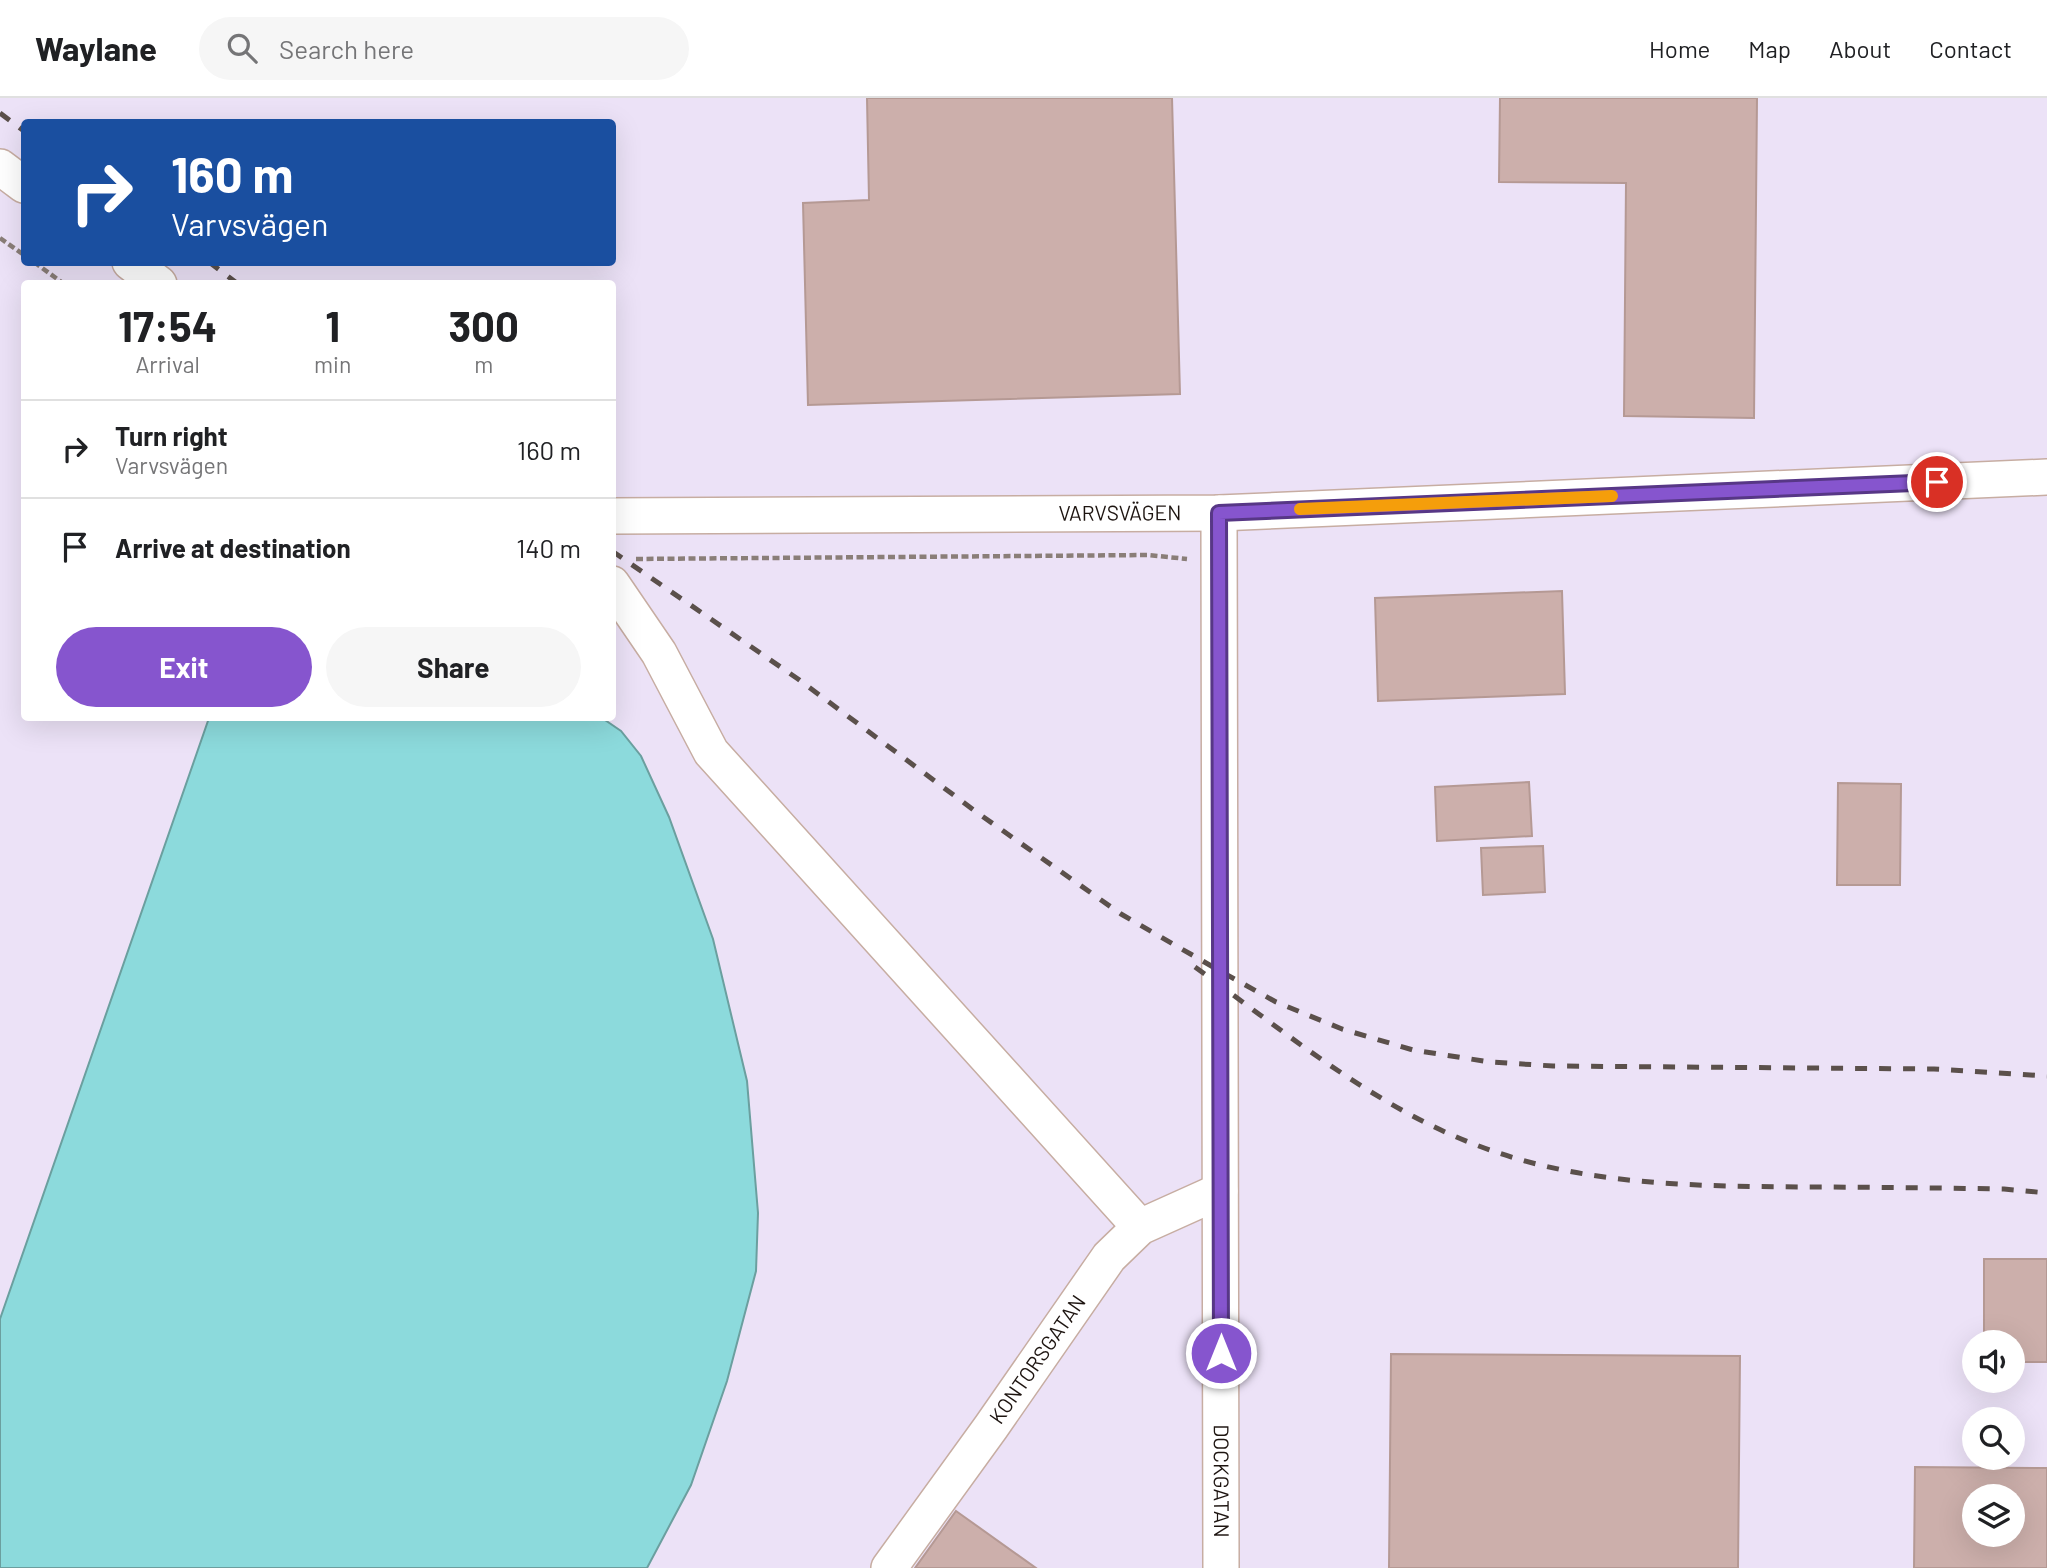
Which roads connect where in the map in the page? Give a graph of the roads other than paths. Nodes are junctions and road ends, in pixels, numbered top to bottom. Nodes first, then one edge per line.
1 (0, 167) edge
2 (21, 183) edge
3 (135, 266) edge
4 (154, 280) edge
5 (2047, 477) edge
6 (1219, 513) junction
7 (616, 516) edge
8 (619, 572) edge
9 (1220, 1191) junction
10 (1140, 1227) junction
11 (889, 1568) edge
12 (1221, 1568) edge

1 - 2 street
3 - 4 street
5 - 6 street, VARVSVÄGEN
6 - 7 street, VARVSVÄGEN
6 - 9 street, DOCKGATAN
8 - 10 street
9 - 10 street, KONTORSGATAN
9 - 12 street, DOCKGATAN
10 - 11 street, KONTORSGATAN

